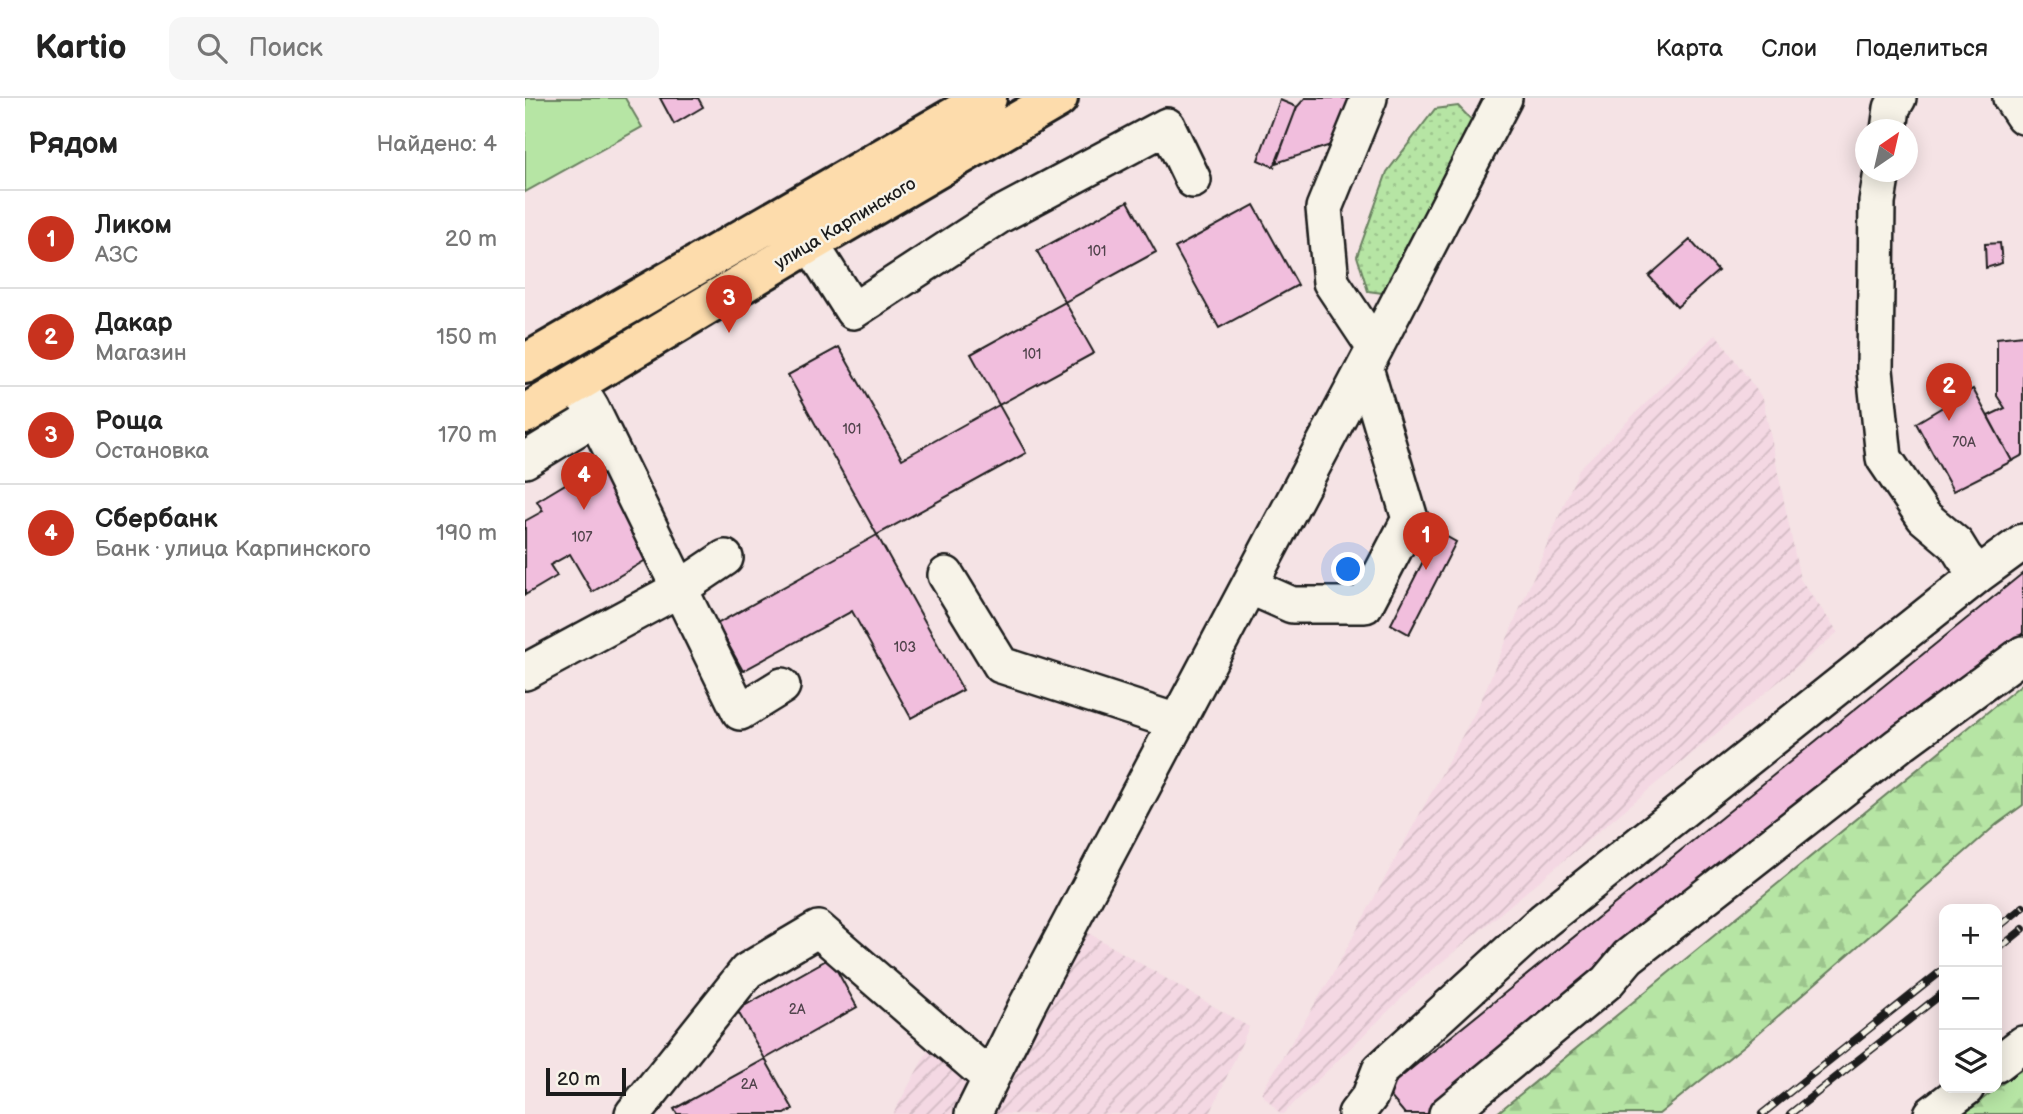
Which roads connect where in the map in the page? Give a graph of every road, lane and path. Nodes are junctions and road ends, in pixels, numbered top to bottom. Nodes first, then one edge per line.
1 (1058, 98) edge
2 (1369, 98) edge
3 (1504, 98) edge
4 (1898, 98) edge
5 (2011, 98) edge
6 (978, 100) edge
7 (1014, 111) edge
8 (2023, 116) edge
9 (1890, 119) edge
10 (1193, 180) dead end
11 (1880, 182) edge
12 (810, 243) junction
13 (1370, 358) junction
14 (525, 364) edge
15 (577, 385) junction
16 (525, 414) edge
17 (594, 418) junction
18 (525, 460) edge
19 (2023, 542) edge
20 (725, 558) dead end
21 (1979, 574) junction
22 (946, 575) dead end
23 (1249, 586) junction
24 (680, 589) junction
25 (2023, 654) edge
26 (525, 672) edge
27 (782, 685) dead end
28 (1177, 722) junction
29 (2023, 1044) edge
30 (2002, 1060) edge
31 (991, 1078) junction
32 (1959, 1093) edge
33 (633, 1114) edge
34 (973, 1114) edge
35 (1356, 1114) edge
36 (1447, 1114) edge
37 (1932, 1114) edge

1 - 7 main road, улица Карпинского
2 - 13 street
3 - 13 street
4 - 9 street
5 - 8 street
6 - 14 main road, улица Карпинского
7 - 12 main road, улица Карпинского
10 - 12 street
11 - 21 street
12 - 15 main road, улица Карпинского
13 - 23 street
13 - 23 street
15 - 16 main road, улица Карпинского
15 - 17 street
17 - 18 street
17 - 24 street
19 - 21 street
20 - 24 street
21 - 35 street
22 - 28 street
23 - 28 street
24 - 26 street
24 - 27 street
25 - 36 street
28 - 31 street
29 - 30 street
31 - 33 street
31 - 34 street
32 - 37 street

